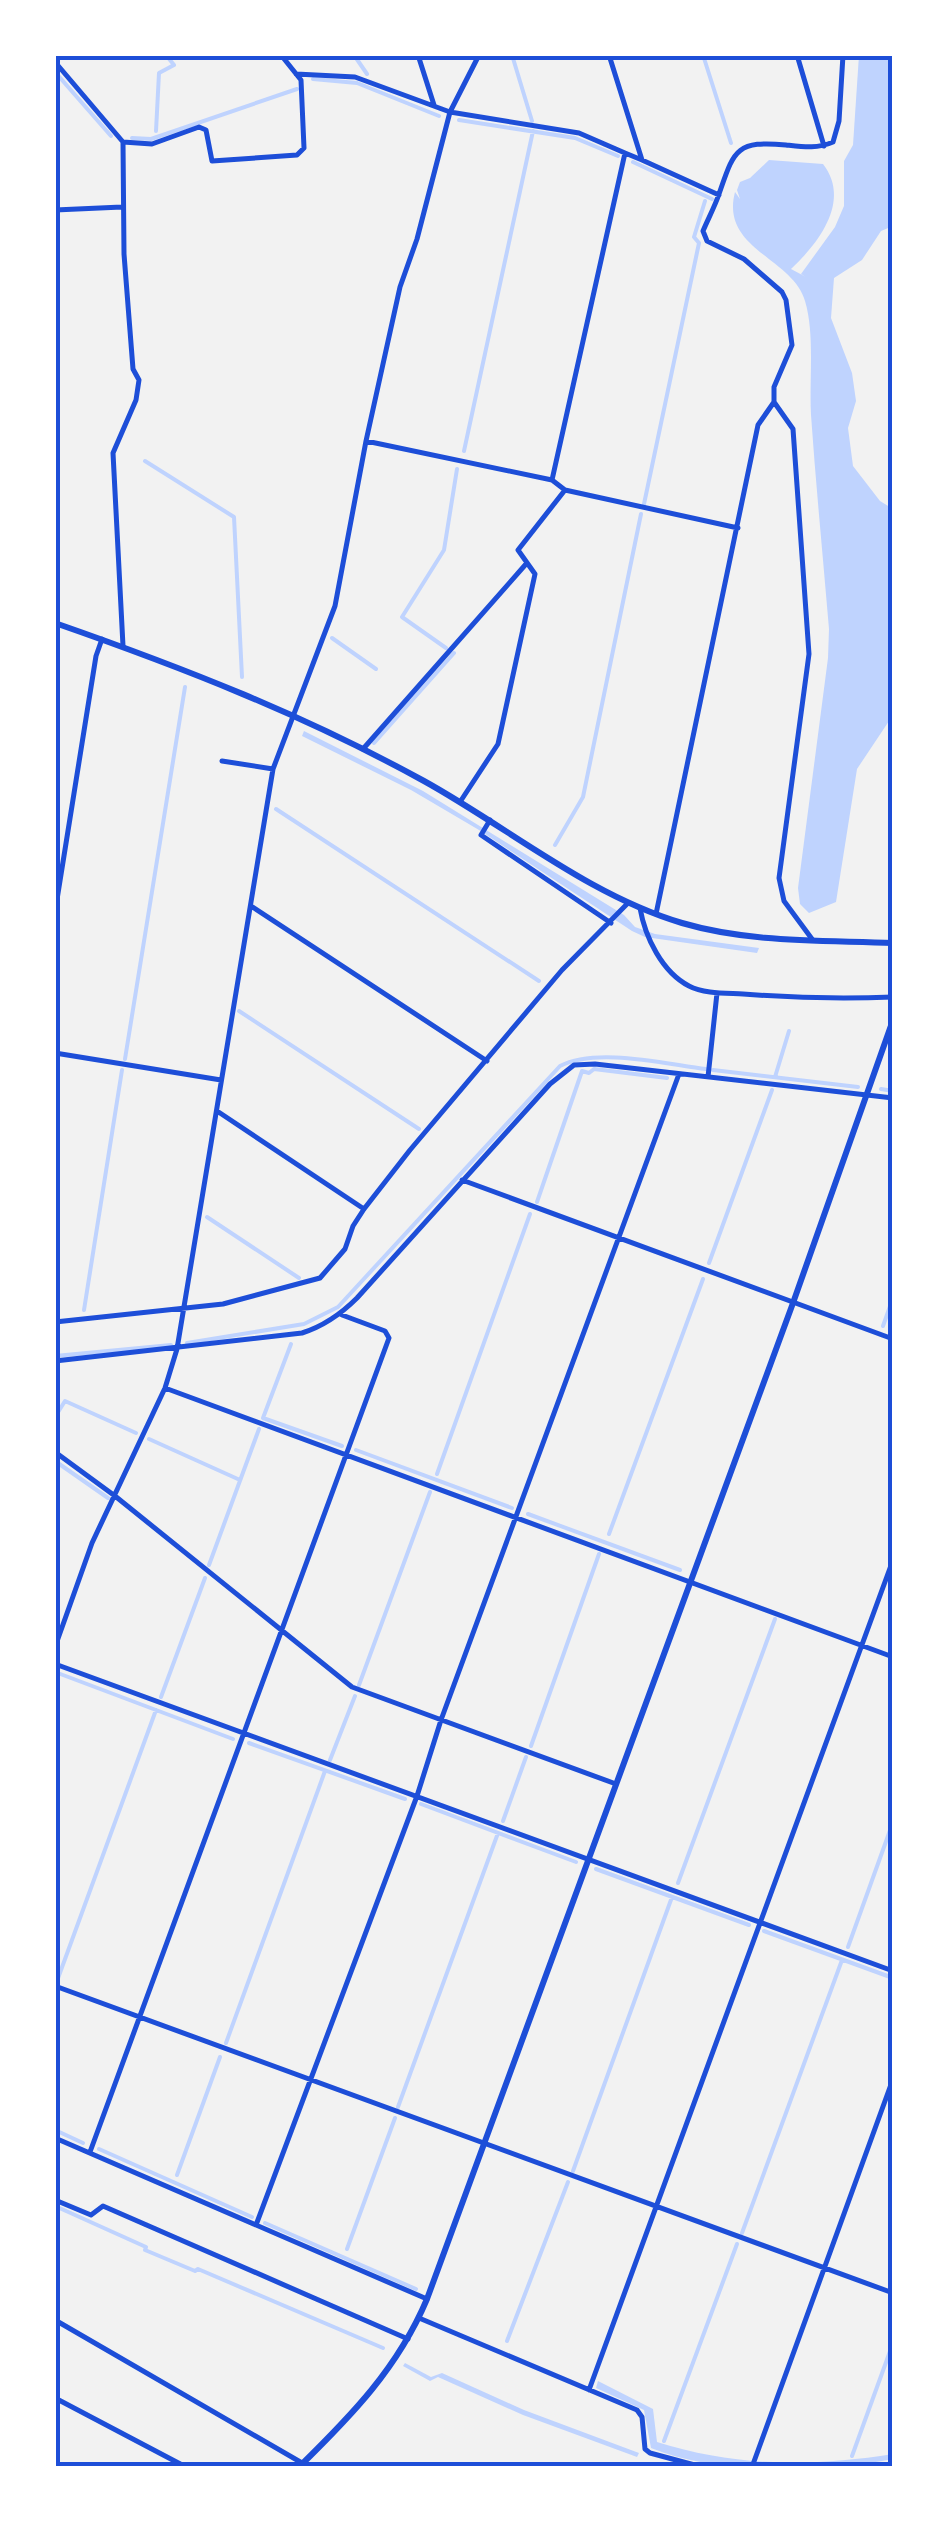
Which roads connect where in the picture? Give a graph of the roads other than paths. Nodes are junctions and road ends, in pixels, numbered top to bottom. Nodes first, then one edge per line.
1 (281, 55) edge
2 (418, 55) edge
3 (478, 55) edge
4 (609, 55) edge
5 (797, 55) edge
6 (843, 55) edge
7 (55, 62) edge
8 (296, 74) junction
9 (434, 105) junction
10 (450, 112) junction
11 (123, 142) junction
12 (824, 146) junction
13 (625, 153) junction
14 (642, 160) junction
15 (719, 195) junction
16 (122, 207) junction
17 (55, 210) edge
18 (774, 402) junction
19 (366, 442) junction
20 (552, 480) junction
21 (564, 490) junction
22 (738, 528) junction
23 (526, 564) junction
24 (55, 623) edge
25 (102, 639) junction
26 (123, 646) junction
27 (292, 713) junction
28 (363, 749) junction
29 (222, 761) dead end
30 (273, 769) junction
31 (460, 802) junction
32 (488, 823) junction
33 (251, 906) junction
34 (625, 906) junction
35 (640, 908) junction
36 (55, 912) edge
37 (656, 914) junction
38 (612, 922) junction
39 (812, 939) junction
40 (893, 943) edge
41 (718, 992) junction
42 (893, 997) edge
43 (893, 1020) edge
44 (55, 1054) edge
45 (487, 1060) junction
46 (679, 1074) junction
47 (708, 1077) junction
48 (221, 1080) junction
49 (867, 1095) junction
50 (893, 1098) edge
51 (216, 1110) junction
52 (462, 1180) junction
53 (364, 1208) junction
54 (618, 1239) junction
55 (793, 1303) junction
56 (182, 1308) junction
57 (340, 1315) junction
58 (55, 1322) edge
59 (893, 1339) edge
60 (177, 1349) junction
61 (55, 1361) edge
62 (165, 1388) junction
63 (55, 1452) edge
64 (347, 1455) junction
65 (115, 1496) junction
66 (518, 1518) junction
67 (893, 1560) edge
68 (690, 1580) junction
69 (282, 1632) junction
70 (862, 1645) junction
71 (55, 1647) edge
72 (893, 1656) edge
73 (55, 1664) edge
74 (442, 1720) junction
75 (244, 1734) junction
76 (616, 1784) junction
77 (417, 1796) junction
78 (586, 1859) junction
79 (759, 1922) junction
80 (893, 1971) edge
81 (55, 1986) edge
82 (140, 2017) junction
83 (893, 2079) edge
84 (308, 2081) junction
85 (55, 2138) edge
86 (482, 2143) junction
87 (90, 2152) junction
88 (55, 2200) edge
89 (655, 2208) junction
90 (256, 2226) junction
91 (824, 2268) junction
92 (893, 2293) edge
93 (427, 2299) junction
94 (419, 2318) junction
95 (55, 2320) edge
96 (408, 2339) junction
97 (589, 2390) junction
98 (55, 2398) edge
99 (754, 2464) edge
100 (893, 2465) edge
101 (304, 2466) edge
102 (186, 2467) edge
103 (702, 2467) edge
104 (879, 2467) edge

1 - 8 street
2 - 9 street
3 - 10 street
4 - 14 street
5 - 12 street
6 - 12 street
7 - 11 street
8 - 9 street
8 - 11 street
9 - 10 street
10 - 13 street
10 - 19 street
11 - 16 street
12 - 15 street
13 - 14 street
13 - 20 street
14 - 15 street
15 - 18 street
16 - 17 street
16 - 26 street
18 - 22 street
18 - 39 street
19 - 20 street
19 - 27 street
20 - 21 street
21 - 22 street
21 - 23 street
22 - 37 street
23 - 28 street
23 - 31 street
24 - 25 main road
25 - 26 main road
25 - 36 street
26 - 27 main road
27 - 28 main road
27 - 30 street
28 - 31 main road
29 - 30 street
30 - 33 street
31 - 32 main road
32 - 34 main road
32 - 38 street
33 - 45 street
33 - 48 street
34 - 35 main road
34 - 38 street
35 - 37 main road
35 - 41 street
37 - 39 main road
38 - 45 street
39 - 40 main road
41 - 42 street
41 - 47 street
43 - 49 main road
44 - 48 street
45 - 53 street
46 - 47 street
46 - 52 street
46 - 54 street
47 - 49 street
48 - 51 street
49 - 50 street
49 - 55 main road
51 - 53 street
51 - 56 street
52 - 54 street
52 - 57 street
53 - 56 street
54 - 55 street
54 - 66 street
55 - 59 street
55 - 68 main road
56 - 58 street
56 - 60 street
57 - 60 street
57 - 64 street
60 - 61 street
60 - 62 street
62 - 64 street
62 - 65 street
63 - 65 street
64 - 66 street
64 - 69 street
65 - 69 street
65 - 71 street
66 - 68 street
66 - 74 street
67 - 70 street
68 - 70 street
68 - 76 main road
69 - 74 street
69 - 75 street
70 - 72 street
70 - 79 street
73 - 75 street
74 - 76 street
74 - 77 street
75 - 77 street
75 - 82 street
76 - 78 main road
77 - 78 street
77 - 84 street
78 - 79 street
78 - 86 main road
79 - 80 street
79 - 89 street
81 - 82 street
82 - 84 street
82 - 87 street
83 - 91 street
84 - 86 street
84 - 90 street
85 - 87 street
86 - 89 street
86 - 93 main road
87 - 90 street
88 - 96 street
89 - 91 street
89 - 97 street
90 - 93 street
91 - 92 street
91 - 99 street
93 - 94 main road
94 - 96 main road
94 - 97 street
95 - 101 street
96 - 101 main road
97 - 103 street
98 - 102 street
100 - 104 street

